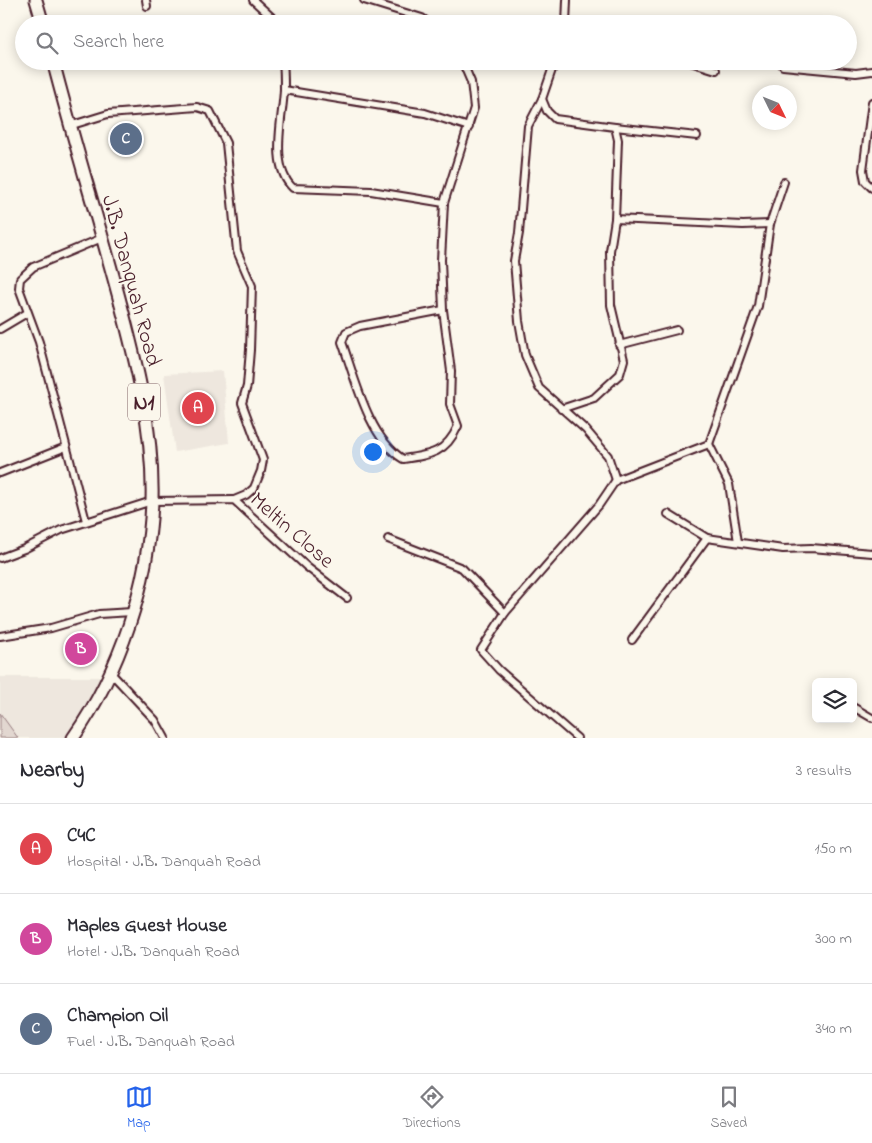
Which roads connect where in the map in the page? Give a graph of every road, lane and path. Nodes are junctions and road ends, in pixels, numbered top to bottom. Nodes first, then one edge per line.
1 (36, 0) edge
2 (253, 0) edge
3 (364, 0) edge
4 (567, 0) edge
5 (40, 15) edge
6 (269, 15) edge
7 (412, 15) edge
8 (566, 15) edge
9 (55, 70) edge
10 (283, 70) edge
11 (466, 70) edge
12 (552, 70) edge
13 (832, 70) edge
14 (872, 71) edge
15 (284, 90) junction
16 (542, 99) junction
17 (872, 102) edge
18 (69, 126) junction
19 (469, 127) junction
20 (615, 127) junction
21 (697, 136) dead end
22 (784, 182) dead end
23 (872, 188) edge
24 (444, 202) junction
25 (615, 219) junction
26 (770, 224) junction
27 (102, 238) junction
28 (443, 310) junction
29 (27, 313) junction
30 (0, 329) edge
31 (677, 330) dead end
32 (619, 345) junction
33 (561, 409) junction
34 (709, 444) junction
35 (66, 447) junction
36 (0, 473) edge
37 (616, 480) junction
38 (234, 500) junction
39 (152, 501) junction
40 (668, 514) dead end
41 (86, 521) junction
42 (388, 538) dead end
43 (707, 538) junction
44 (738, 542) junction
45 (872, 553) edge
46 (0, 558) edge
47 (346, 598) dead end
48 (132, 612) junction
49 (505, 614) junction
50 (0, 636) edge
51 (632, 640) dead end
52 (111, 673) junction
53 (857, 709) edge
54 (872, 718) edge
55 (73, 738) edge
56 (165, 738) edge
57 (578, 738) edge

1 - 5 highway
2 - 6 street
3 - 7 street
4 - 8 street
9 - 18 highway, J.B. Danquah Road / N1
10 - 15 street
11 - 19 street
12 - 16 street
13 - 14 street
15 - 19 street
15 - 24 street
16 - 20 street
16 - 33 street
17 - 23 street
18 - 27 highway, J.B. Danquah Road / N1
18 - 38 street
19 - 24 street
20 - 21 street
20 - 25 street
22 - 26 street
24 - 28 street
25 - 26 street
25 - 32 street
26 - 34 street
27 - 29 street
27 - 39 highway, J.B. Danquah Road / N1
28 - 28 street
29 - 30 street
29 - 35 street
31 - 32 street
32 - 33 street
33 - 37 street
34 - 37 street
34 - 44 street
35 - 36 street
35 - 41 street
37 - 49 street
38 - 39 street, Meltin Close
38 - 47 street, Meltin Close
39 - 41 street, Meltin Close
39 - 48 highway, J.B. Danquah Road / N1
40 - 43 street
41 - 46 street, Meltin Close
42 - 49 street
43 - 44 street
43 - 51 street
44 - 45 street
48 - 50 street
48 - 52 highway, J.B. Danquah Road / N1
49 - 57 street
52 - 55 highway, J.B. Danquah Road / N1
52 - 56 street
53 - 54 street

